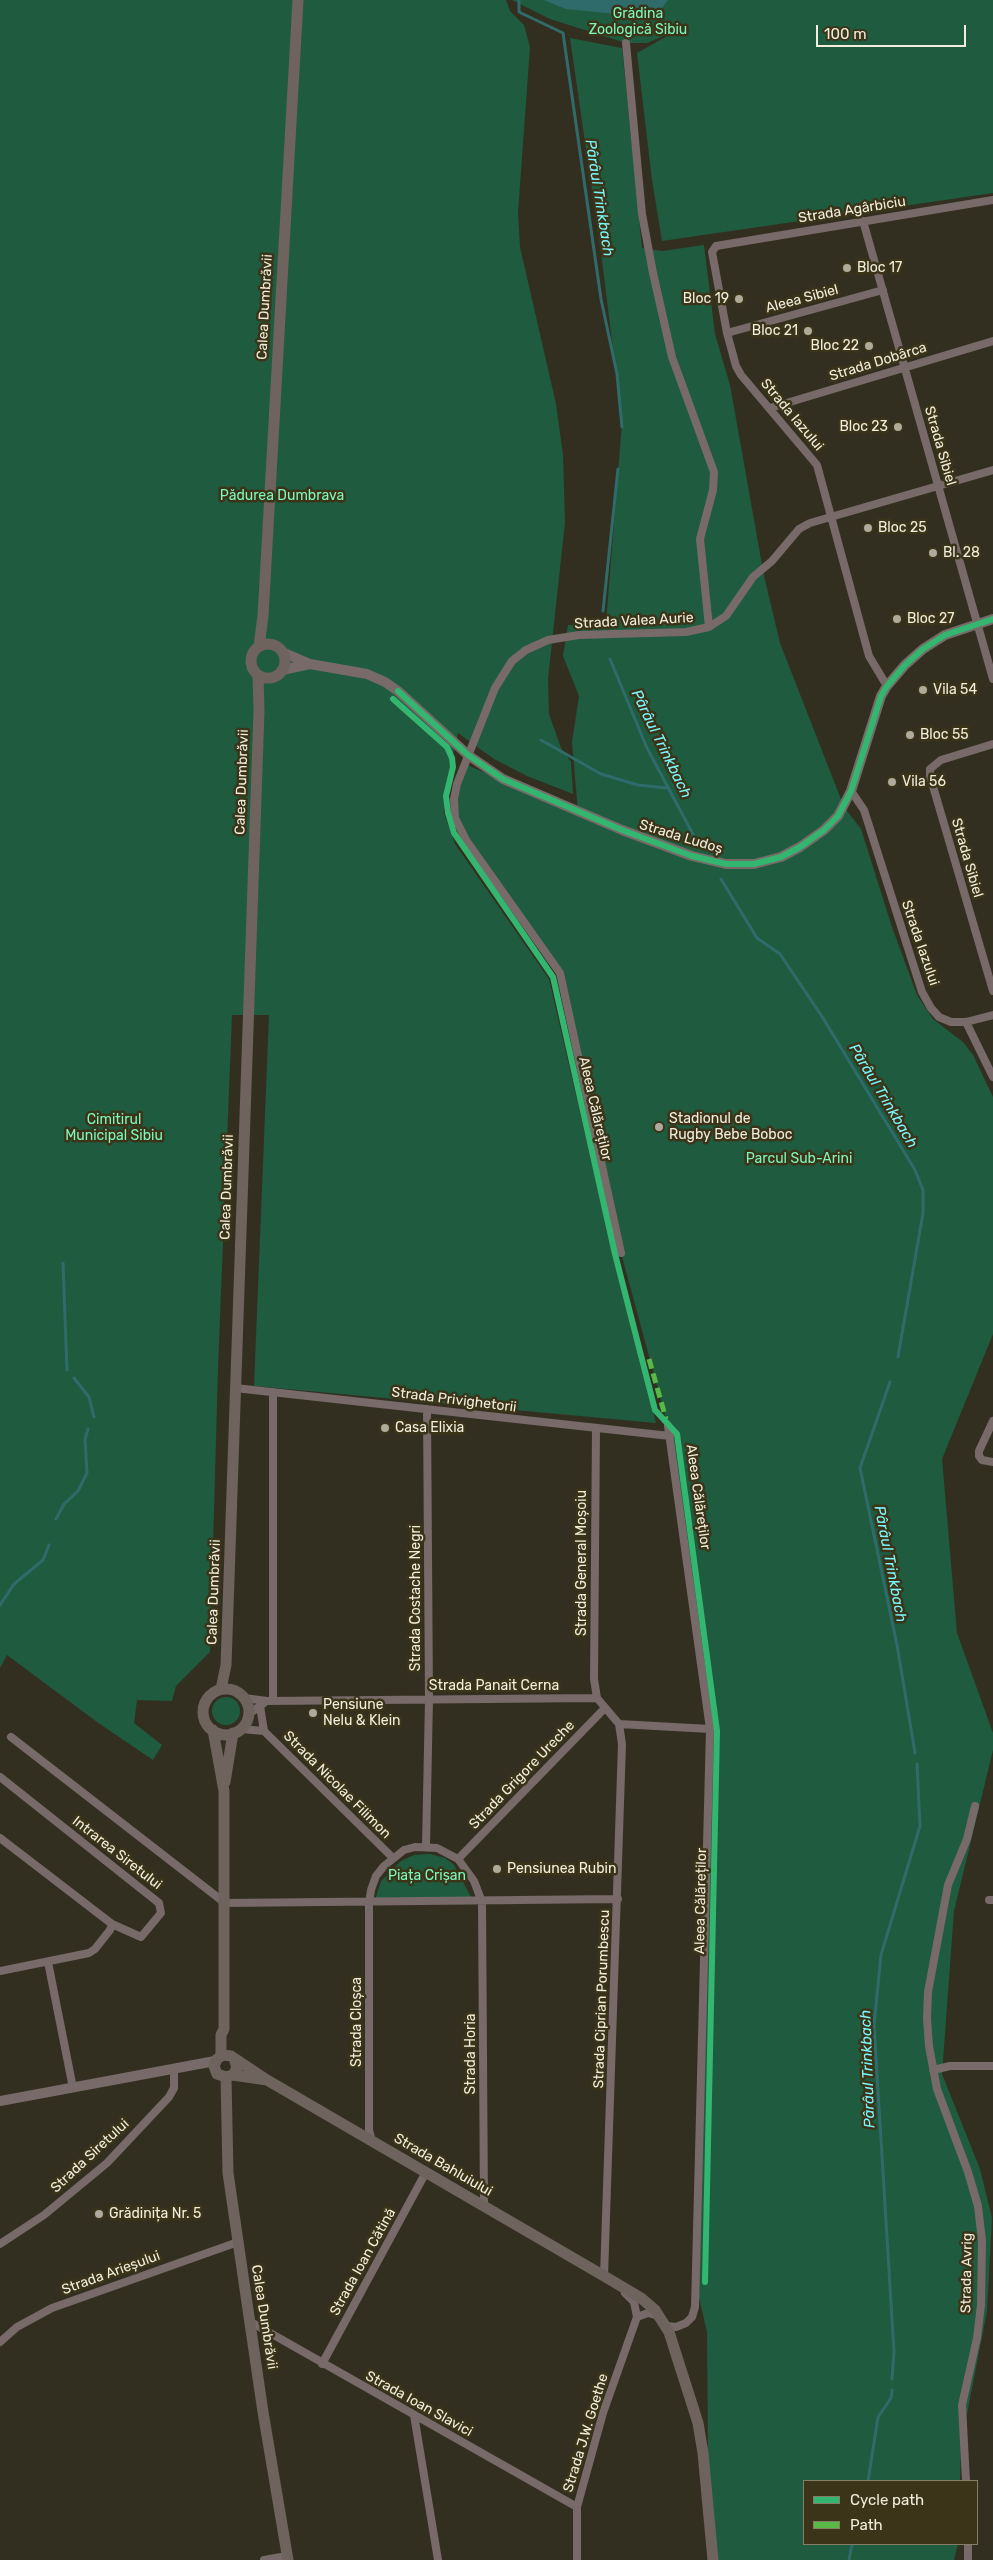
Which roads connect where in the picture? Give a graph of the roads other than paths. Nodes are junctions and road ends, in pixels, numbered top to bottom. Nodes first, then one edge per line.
1 (298, 0) edge
2 (626, 43) dead end
3 (993, 200) edge
4 (864, 221) junction
5 (716, 246) joint
6 (883, 290) junction
7 (727, 333) junction
8 (993, 341) edge
9 (904, 366) junction
10 (770, 408) junction
11 (993, 470) edge
12 (939, 486) junction
13 (832, 516) junction
14 (262, 616) junction
15 (993, 619) edge
16 (978, 624) junction
17 (709, 627) junction
18 (259, 646) junction
19 (278, 648) junction
20 (310, 664) junction
21 (282, 670) junction
22 (258, 675) junction
23 (271, 678) junction
24 (993, 679) edge
25 (886, 686) junction
26 (259, 711) junction
27 (993, 744) edge
28 (468, 755) junction
29 (851, 791) junction
30 (993, 991) edge
31 (993, 1015) edge
32 (966, 1022) junction
33 (993, 1077) edge
34 (621, 1253) dead end
35 (235, 1388) junction
36 (273, 1392) junction
37 (427, 1409) junction
38 (993, 1421) edge
39 (668, 1426) dead end
40 (596, 1429) junction
41 (670, 1436) junction
42 (993, 1462) edge
43 (227, 1689) junction
44 (244, 1698) junction
45 (597, 1698) junction
46 (429, 1699) junction
47 (267, 1702) junction
48 (605, 1708) junction
49 (249, 1714) junction
50 (619, 1724) junction
51 (710, 1728) junction
52 (213, 1730) junction
53 (237, 1731) junction
54 (264, 1731) junction
55 (11, 1737) dead end
56 (0, 1777) edge
57 (224, 1791) junction
58 (975, 1806) dead end
59 (0, 1838) edge
60 (426, 1846) junction
61 (393, 1858) junction
62 (458, 1859) junction
63 (618, 1899) junction
64 (225, 1902) junction
65 (482, 1902) junction
66 (369, 1903) junction
67 (112, 1924) junction
68 (48, 1962) junction
69 (0, 1971) edge
70 (223, 2060) junction
71 (993, 2066) edge
72 (174, 2070) junction
73 (933, 2070) junction
74 (229, 2076) junction
75 (267, 2080) junction
76 (73, 2088) junction
77 (0, 2101) edge
78 (372, 2141) junction
79 (426, 2172) junction
80 (484, 2206) junction
81 (238, 2242) junction
82 (0, 2244) edge
83 (604, 2276) junction
84 (660, 2316) junction
85 (637, 2317) junction
86 (249, 2321) junction
87 (667, 2326) junction
88 (0, 2342) edge
89 (322, 2364) junction
90 (414, 2415) junction
91 (966, 2480) edge
92 (577, 2507) junction
93 (968, 2545) edge
94 (288, 2558) edge
95 (264, 2560) edge
96 (438, 2560) edge
97 (577, 2560) edge
98 (713, 2560) edge
99 (968, 2560) edge

1 - 14 main road, Calea Dumbrăvii
2 - 17 street
3 - 4 street, Strada Agârbiciu
4 - 5 street, Strada Agârbiciu
4 - 6 street, Strada Sibiel
5 - 7 street, Strada Iazului
6 - 7 street, Aleea Sibiel
6 - 9 street, Strada Sibiel
7 - 10 street, Strada Iazului
8 - 9 street, Strada Dobârca
9 - 10 street, Strada Dobârca
9 - 12 street, Strada Sibiel
10 - 13 street, Strada Iazului
11 - 12 street, Strada Valea Aurie
12 - 13 street, Strada Valea Aurie
12 - 16 street, Strada Sibiel
13 - 17 street, Strada Valea Aurie
13 - 25 street, Strada Iazului
14 - 18 main road, Calea Dumbrăvii
14 - 19 main road, Calea Dumbrăvii
15 - 16 street, Strada Ludoș
16 - 24 street, Strada Sibiel
16 - 25 street, Strada Ludoș
17 - 28 street, Strada Valea Aurie
18 - 19 main road
18 - 22 main road
19 - 20 street, Strada Ludoș
19 - 21 main road
20 - 21 street, Strada Ludoș
20 - 28 street, Strada Ludoș
21 - 23 main road
22 - 23 main road
22 - 26 main road, Calea Dumbrăvii
23 - 26 main road, Calea Dumbrăvii
25 - 29 street, Strada Ludoș
26 - 35 main road, Calea Dumbrăvii
27 - 30 street, Strada Sibiel
28 - 29 street, Strada Ludoș
28 - 34 street, Aleea Călăreților
29 - 32 street, Strada Iazului
31 - 32 street
32 - 33 street
35 - 36 street, Strada Privighetorii
35 - 43 main road, Calea Dumbrăvii
36 - 37 street, Strada Privighetorii
36 - 47 street
37 - 40 street, Strada Privighetorii
37 - 46 street, Strada Costache Negri
38 - 42 street
39 - 41 street, Aleea Călăreților
40 - 41 street, Strada Privighetorii
40 - 45 street, Strada General Moșoiu
41 - 51 street, Aleea Călăreților
43 - 44 main road
43 - 52 main road
44 - 47 street, Strada Panait Cerna
44 - 49 main road
45 - 46 street, Strada Panait Cerna
45 - 48 street
46 - 47 street, Strada Panait Cerna
46 - 60 street, Strada Costache Negri
47 - 49 street
47 - 54 street, Strada Nicolae Filimon
48 - 50 street
48 - 62 street, Strada Grigore Ureche
49 - 53 main road
50 - 51 street
50 - 63 street, Strada Ciprian Porumbescu
51 - 87 street, Aleea Călăreților
52 - 53 main road
52 - 57 main road
53 - 54 street, Strada Nicolae Filimon
53 - 57 main road
54 - 61 street, Strada Nicolae Filimon
55 - 64 street
56 - 67 street, Intrarea Siretului
57 - 64 main road
58 - 73 street, Strada Avrig
59 - 67 street, Intrarea Siretului
60 - 61 street
60 - 62 street
61 - 66 street
62 - 65 street
63 - 65 street
63 - 83 street, Strada Ciprian Porumbescu
64 - 66 street
64 - 70 main road
65 - 66 street
65 - 80 street, Strada Horia
66 - 78 street, Strada Cloșca
67 - 68 street
68 - 69 street
68 - 76 street
70 - 72 street
70 - 74 main road
70 - 74 main road, Calea Dumbrăvii
70 - 75 main road, Strada Bahluiului
71 - 73 street
72 - 76 street
72 - 82 street, Strada Siretului
73 - 91 street, Strada Avrig
74 - 75 main road, Strada Bahluiului
74 - 81 main road, Calea Dumbrăvii
75 - 78 main road, Strada Bahluiului
76 - 77 street
78 - 79 main road, Strada Bahluiului
79 - 80 main road, Strada Bahluiului
79 - 89 street, Strada Ioan Cătină
80 - 83 main road, Strada Bahluiului
81 - 86 main road, Calea Dumbrăvii
81 - 88 street, Strada Arieșului
83 - 84 main road, Strada Bahluiului
83 - 85 street
84 - 85 street
84 - 87 main road, Strada Bahluiului
85 - 92 street, Strada J.W. Goethe
86 - 89 street, Strada Ioan Slavici
86 - 94 main road, Calea Dumbrăvii
87 - 98 main road, Strada Bahluiului
89 - 90 street, Strada Ioan Slavici
90 - 92 street, Strada Ioan Slavici
90 - 96 street
92 - 97 street, Strada J.W. Goethe
93 - 99 street
94 - 95 street

